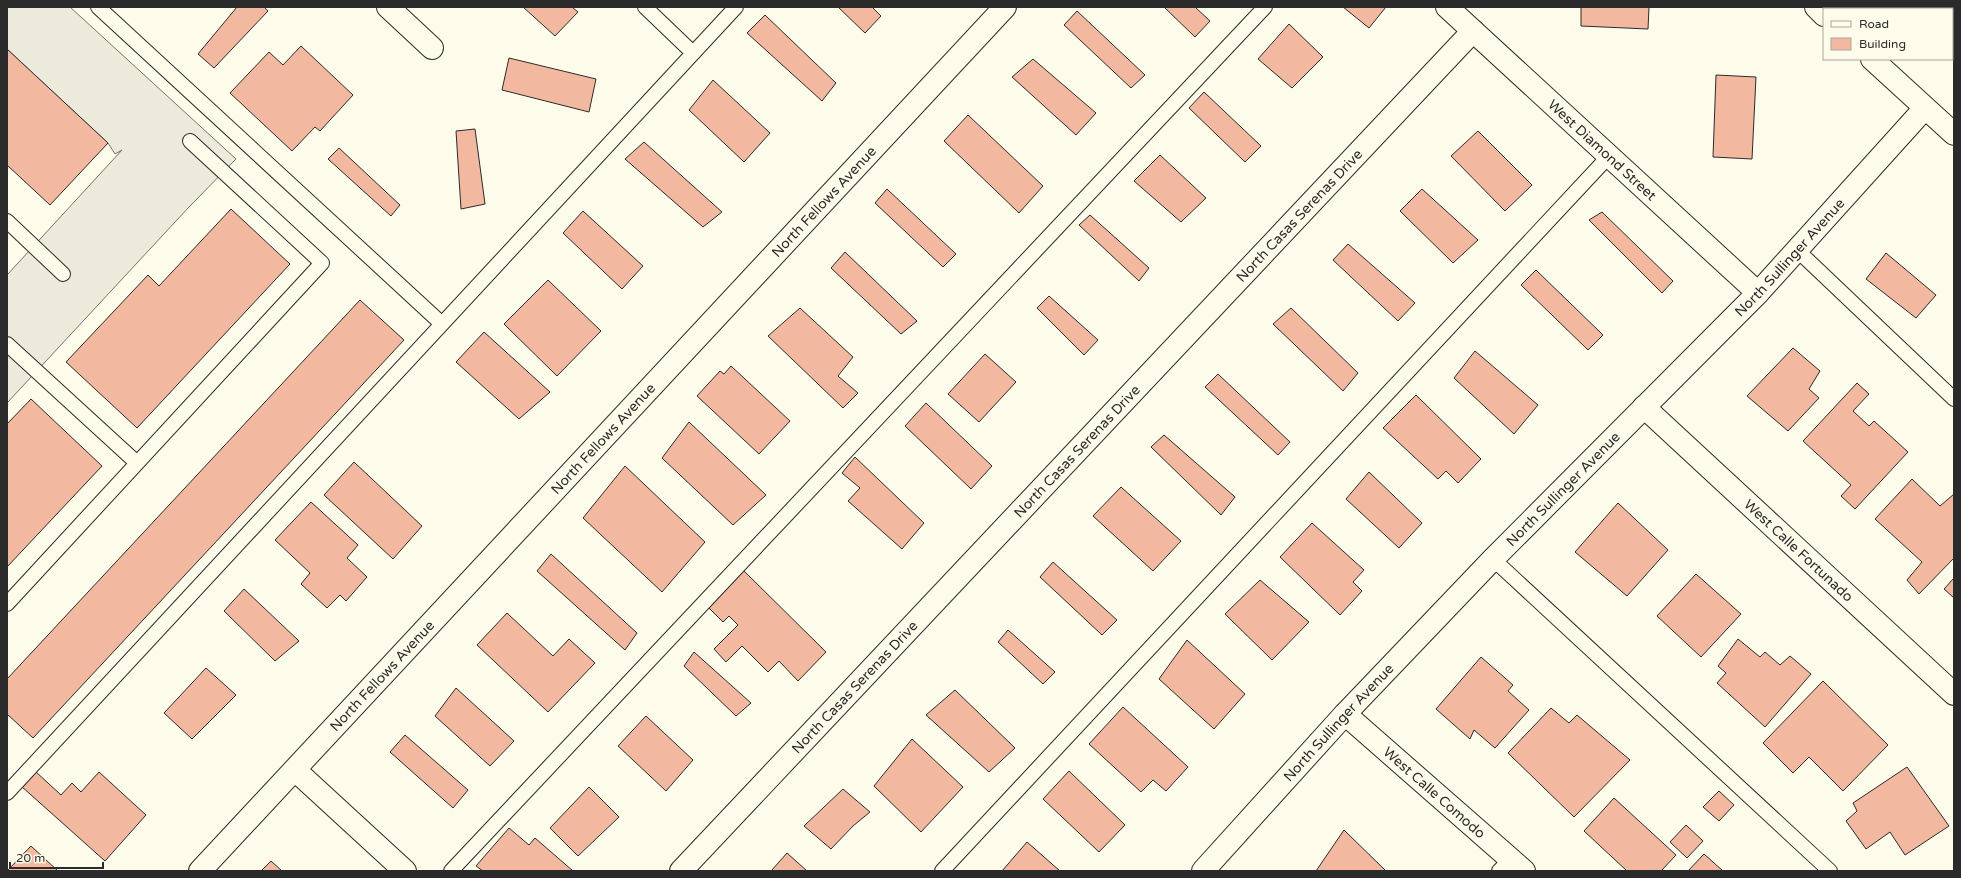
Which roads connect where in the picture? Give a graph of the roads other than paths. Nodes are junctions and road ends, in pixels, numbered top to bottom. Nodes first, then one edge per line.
1 (98, 7) edge
2 (388, 7) edge
3 (645, 7) edge
4 (736, 7) edge
5 (1005, 7) edge
6 (1265, 7) edge
7 (1447, 7) edge
8 (1473, 31) junction
9 (432, 48) dead end
10 (693, 53) junction
11 (1873, 60) edge
12 (1925, 108) junction
13 (1954, 134) edge
14 (190, 141) dead end
15 (1609, 156) junction
16 (7, 221) edge
17 (1797, 250) junction
18 (63, 274) dead end
19 (1758, 293) junction
20 (442, 324) junction
21 (7, 344) edge
22 (1954, 399) edge
23 (1644, 407) junction
24 (137, 463) junction
25 (1493, 559) junction
26 (7, 604) edge
27 (1954, 694) edge
28 (1345, 714) junction
29 (295, 770) junction
30 (7, 793) edge
31 (1512, 867) edge
32 (200, 871) edge
33 (405, 871) edge
34 (451, 871) edge
35 (681, 871) edge
36 (942, 871) edge
37 (1203, 871) edge
38 (1830, 871) edge

1 - 20 lane
2 - 9 street
3 - 10 lane
4 - 10 lane
5 - 29 street, North Fellows Avenue
6 - 34 lane
7 - 8 street, West Diamond Street
8 - 15 street, West Diamond Street
8 - 35 street, North Casas Serenas Drive
10 - 20 lane
11 - 12 street
12 - 13 street
12 - 17 street, North Sullinger Avenue
14 - 24 lane
15 - 19 street, West Diamond Street
15 - 36 lane
16 - 18 lane
17 - 19 street, North Sullinger Avenue
17 - 22 lane
19 - 23 street, North Sullinger Avenue
20 - 30 lane
21 - 24 lane
23 - 25 street, North Sullinger Avenue
23 - 27 street, West Calle Fortunado
24 - 26 lane
25 - 28 street, North Sullinger Avenue
25 - 38 lane
28 - 31 street, West Calle Comodo
28 - 37 street, North Sullinger Avenue
29 - 32 street, North Fellows Avenue
29 - 33 street

